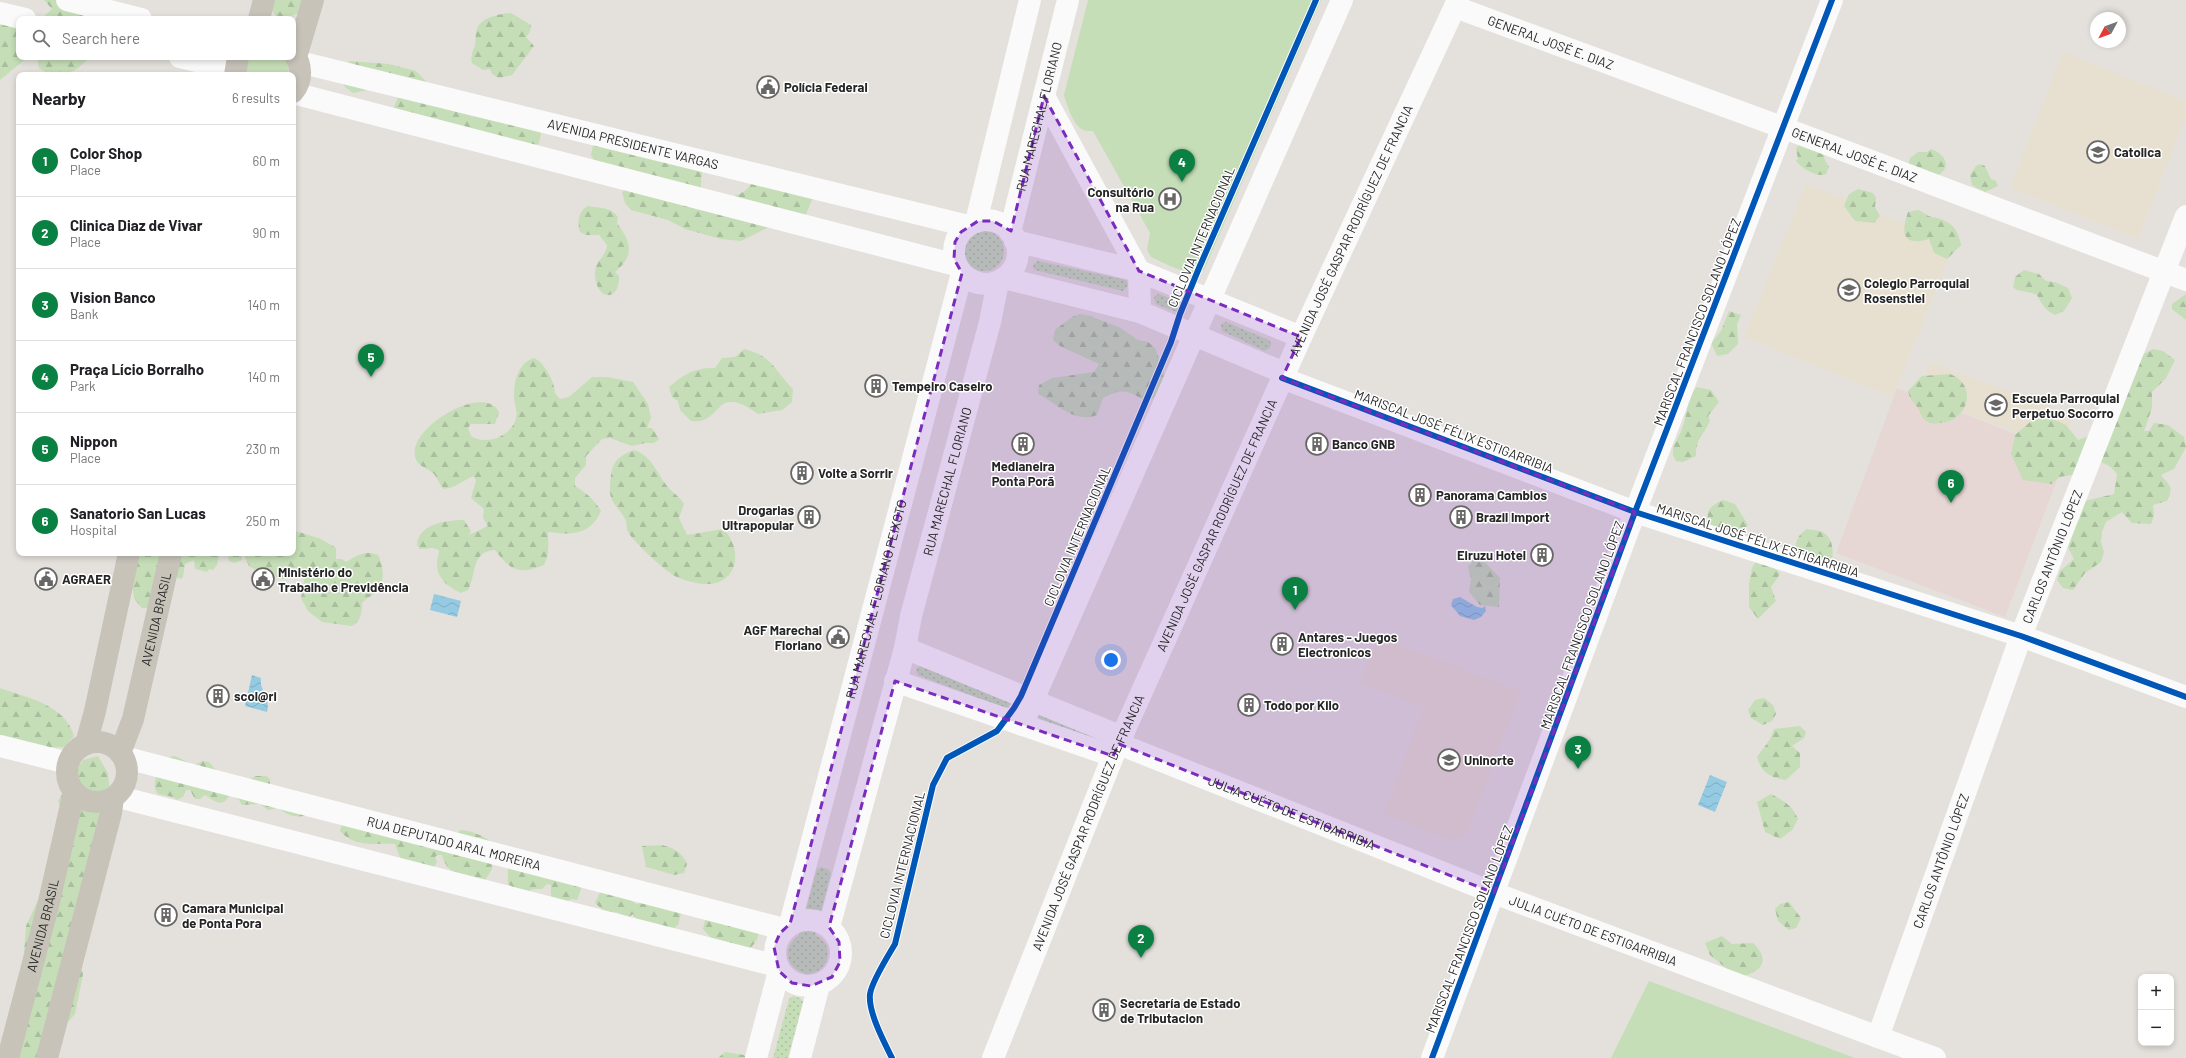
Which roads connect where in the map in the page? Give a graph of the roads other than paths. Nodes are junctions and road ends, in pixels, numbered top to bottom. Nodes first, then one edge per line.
1 (67, 0) edge
2 (264, 0) edge
3 (313, 0) edge
4 (1030, 0) edge
5 (1068, 0) edge
6 (1342, 0) edge
7 (1832, 0) edge
8 (1456, 3) edge
9 (0, 13) edge
10 (129, 16) edge
11 (260, 16) edge
12 (16, 17) edge
13 (296, 57) edge
14 (193, 60) edge
15 (236, 70) edge
16 (296, 87) edge
17 (296, 94) edge
18 (1044, 96) junction
19 (1784, 128) junction
20 (2186, 216) edge
21 (972, 224) junction
22 (1013, 236) junction
23 (959, 269) junction
24 (1139, 271) junction
25 (2164, 272) junction
26 (1001, 280) junction
27 (2186, 280) edge
28 (1210, 300) junction
29 (1140, 312) junction
30 (1194, 335) junction
31 (1301, 337) junction
32 (1283, 376) junction
33 (1636, 512) junction
34 (128, 556) edge
35 (170, 556) edge
36 (2021, 636) junction
37 (905, 648) junction
38 (896, 681) junction
39 (2186, 697) edge
40 (1032, 700) junction
41 (1022, 725) junction
42 (86, 744) junction
43 (0, 746) edge
44 (1118, 746) junction
45 (121, 755) junction
46 (68, 763) junction
47 (74, 792) junction
48 (114, 797) junction
49 (1494, 894) junction
50 (787, 926) junction
51 (829, 927) junction
52 (778, 969) junction
53 (819, 985) junction
54 (1878, 1037) junction
55 (8, 1058) edge
56 (47, 1058) edge
57 (756, 1058) edge
58 (800, 1058) edge
59 (993, 1058) edge
60 (1432, 1058) edge
61 (1935, 1058) edge

1 - 10 main road
2 - 11 main road
3 - 13 main road
4 - 21 main road
5 - 18 main road, RUA MARECHAL FLORIANO
6 - 28 main road
7 - 19 main road, MARISCAL FRANCISCO SOLANO LÓPEZ
8 - 19 main road, GENERAL JOSÉ E. DIAZ
8 - 31 main road, AVENIDA JOSÉ GASPAR RODRÍGUEZ DE FRANCIA
9 - 12 main road
13 - 16 main road
13 - 21 main road, AVENIDA PRESIDENTE VARGAS
14 - 15 main road
17 - 23 main road
18 - 22 main road, RUA MARECHAL FLORIANO
18 - 24 main road
19 - 25 main road, GENERAL JOSÉ E. DIAZ
19 - 33 main road, MARISCAL FRANCISCO SOLANO LÓPEZ
20 - 25 main road, CARLOS ANTÔNIO LÓPEZ
21 - 22 main road
21 - 23 main road
22 - 24 main road
22 - 26 main road
23 - 26 main road
23 - 50 main road, RUA MARECHAL FLORIANO PEIXOTO
24 - 28 main road
24 - 29 main road
25 - 27 main road, GENERAL JOSÉ E. DIAZ
25 - 36 main road, CARLOS ANTÔNIO LÓPEZ
26 - 29 main road
26 - 37 main road, RUA MARECHAL FLORIANO
28 - 30 main road
28 - 31 main road
29 - 30 main road
30 - 32 main road
30 - 40 main road
31 - 32 main road, AVENIDA JOSÉ GASPAR RODRÍGUEZ DE FRANCIA
32 - 33 main road, MARISCAL JOSÉ FÉLIX ESTIGARRIBIA
32 - 44 main road, AVENIDA JOSÉ GASPAR RODRÍGUEZ DE FRANCIA
33 - 36 main road, MARISCAL JOSÉ FÉLIX ESTIGARRIBIA
33 - 49 main road, MARISCAL FRANCISCO SOLANO LÓPEZ
34 - 42 main road
35 - 45 main road, AVENIDA BRASIL
36 - 39 main road, MARISCAL JOSÉ FÉLIX ESTIGARRIBIA
36 - 54 main road, CARLOS ANTÔNIO LÓPEZ
37 - 38 main road, RUA MARECHAL FLORIANO
37 - 40 main road, JULIA CUÉTO DE ESTIGARRIBIA
38 - 41 main road, JULIA CUÉTO DE ESTIGARRIBIA
38 - 51 main road
40 - 41 main road
40 - 44 main road, JULIA CUÉTO DE ESTIGARRIBIA
41 - 44 main road, JULIA CUÉTO DE ESTIGARRIBIA
42 - 45 main road
42 - 46 main road
43 - 46 main road
44 - 49 main road, JULIA CUÉTO DE ESTIGARRIBIA
44 - 59 main road, AVENIDA JOSÉ GASPAR RODRÍGUEZ DE FRANCIA
45 - 48 main road
45 - 50 main road, RUA DEPUTADO ARAL MOREIRA
46 - 47 main road
47 - 48 main road
47 - 55 main road, AVENIDA BRASIL
48 - 52 main road
48 - 56 main road
49 - 54 main road, JULIA CUÉTO DE ESTIGARRIBIA
49 - 60 main road, MARISCAL FRANCISCO SOLANO LÓPEZ
50 - 51 main road
50 - 52 main road
51 - 53 main road
52 - 53 main road
52 - 57 main road
53 - 58 main road
54 - 61 main road, JULIA CUÉTO DE ESTIGARRIBIA

